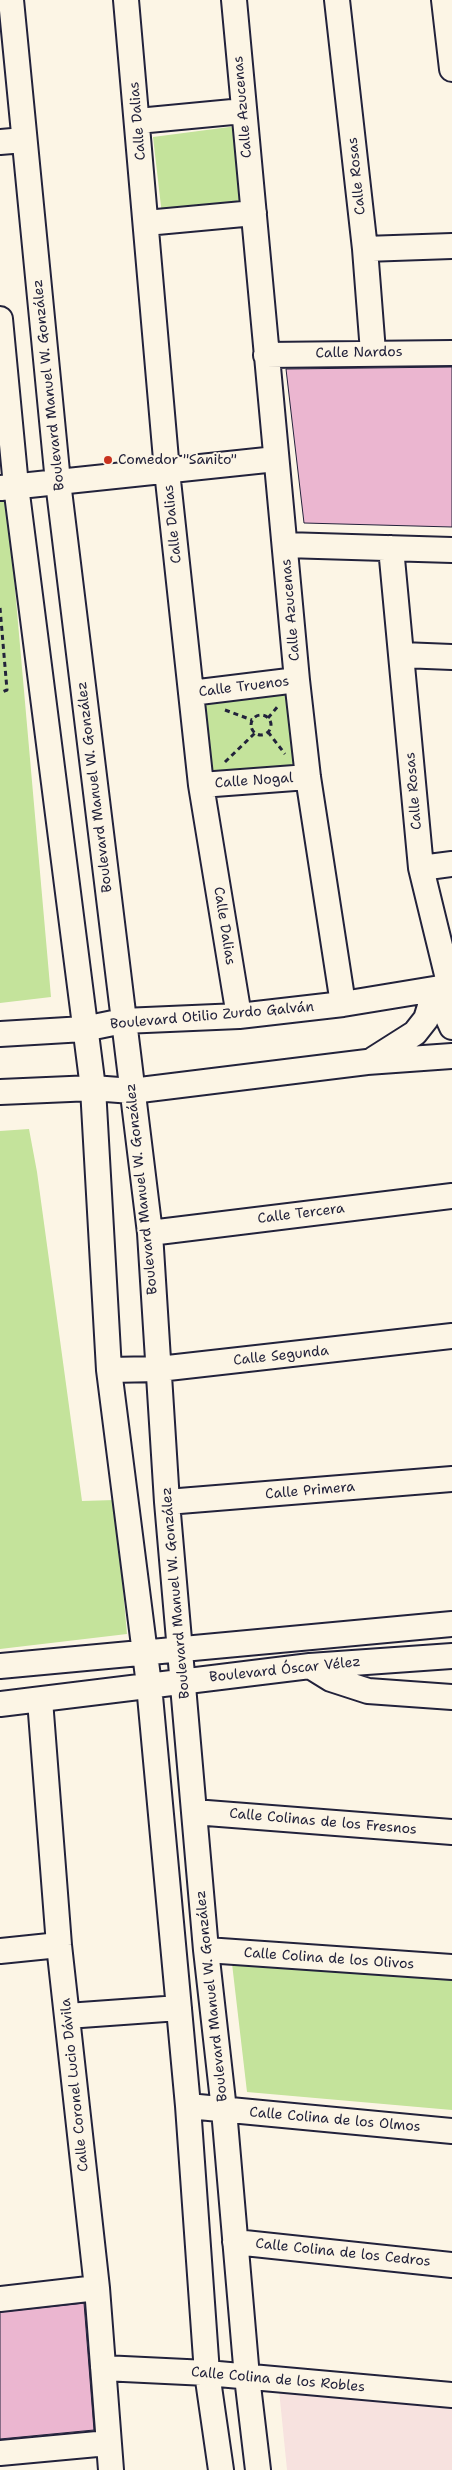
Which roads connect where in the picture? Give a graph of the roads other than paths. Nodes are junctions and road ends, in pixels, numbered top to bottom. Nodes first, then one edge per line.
1 (11, 0) edge
2 (126, 0) edge
3 (234, 0) edge
4 (337, 0) edge
5 (447, 15) edge
6 (452, 68) edge
7 (243, 111) junction
8 (138, 121) junction
9 (24, 140) junction
10 (0, 142) edge
11 (254, 213) junction
12 (146, 223) junction
13 (452, 246) edge
14 (365, 250) junction
15 (0, 319) edge
16 (374, 352) junction
17 (452, 353) edge
18 (266, 355) junction
19 (2, 374) edge
20 (276, 460) junction
21 (167, 471) junction
22 (58, 482) junction
23 (8, 487) edge
24 (286, 544) junction
25 (391, 548) junction
26 (452, 550) edge
27 (402, 655) junction
28 (452, 657) edge
29 (297, 680) junction
30 (191, 693) junction
31 (308, 777) junction
32 (201, 785) junction
33 (452, 864) edge
34 (421, 868) junction
35 (451, 987) edge
36 (343, 1004) junction
37 (239, 1016) junction
38 (124, 1021) junction
39 (452, 1027) edge
40 (84, 1029) junction
41 (0, 1034) edge
42 (452, 1056) edge
43 (367, 1062) junction
44 (93, 1088) junction
45 (132, 1091) junction
46 (0, 1092) edge
47 (452, 1196) edge
48 (150, 1233) junction
49 (452, 1336) edge
50 (159, 1369) junction
51 (109, 1370) junction
52 (452, 1479) edge
53 (167, 1502) junction
54 (452, 1624) edge
55 (181, 1648) junction
56 (146, 1652) junction
57 (452, 1656) edge
58 (0, 1666) edge
59 (310, 1666) junction
60 (184, 1681) junction
61 (149, 1685) junction
62 (452, 1697) edge
63 (40, 1700) junction
64 (0, 1704) edge
65 (194, 1812) junction
66 (452, 1832) edge
67 (59, 1946) junction
68 (206, 1950) junction
69 (0, 1951) edge
70 (452, 1968) edge
71 (180, 2008) junction
72 (67, 2016) junction
73 (188, 2106) junction
74 (224, 2110) junction
75 (452, 2131) edge
76 (235, 2242) junction
77 (452, 2265) edge
78 (97, 2288) junction
79 (0, 2299) edge
80 (103, 2368) junction
81 (207, 2372) junction
82 (247, 2377) junction
83 (452, 2395) edge
84 (108, 2443) junction
85 (3, 2459) edge
86 (111, 2470) edge
87 (221, 2470) edge
88 (258, 2470) edge

1 - 9 street, Boulevard Manuel W. González
2 - 8 street, Calle Dalias
3 - 7 street, Calle Azucenas
4 - 14 street, Calle Rosas
5 - 6 street
7 - 8 street
7 - 11 street, Calle Azucenas
8 - 12 street, Calle Dalias
9 - 10 street
9 - 22 street, Boulevard Manuel W. González
11 - 12 street
11 - 18 street, Calle Azucenas
12 - 21 street, Calle Dalias
13 - 14 street
14 - 16 street, Calle Rosas
15 - 19 street
16 - 17 street, Calle Nardos
16 - 18 street, Calle Nardos
18 - 20 street, Calle Azucenas
19 - 23 street
20 - 21 street
20 - 24 street, Calle Azucenas
21 - 22 street
21 - 30 street, Calle Dalias
22 - 23 street
22 - 38 street, Boulevard Manuel W. González
23 - 40 street
24 - 25 street
24 - 29 street, Calle Azucenas
25 - 26 street
25 - 27 street, Calle Rosas
27 - 28 street
27 - 34 street, Calle Rosas
29 - 30 street, Calle Truenos
29 - 31 street, Calle Azucenas
30 - 32 street, Calle Dalias
31 - 32 street, Calle Nogal
31 - 36 street, Calle Azucenas
32 - 37 street, Calle Dalias
33 - 34 street
34 - 35 street, Calle Rosas
35 - 36 street, Boulevard Otilio Zurdo Galván
35 - 39 street, Calle Rosas
35 - 43 street
36 - 37 street, Boulevard Otilio Zurdo Galván
37 - 38 street, Boulevard Otilio Zurdo Galván
38 - 40 street, Boulevard Otilio Zurdo Galván
38 - 45 street, Boulevard Manuel W. González
40 - 41 street, Boulevard Otilio Zurdo Galván
40 - 44 street
42 - 43 street
43 - 45 street
44 - 45 street
44 - 46 street
44 - 51 street
45 - 48 street, Boulevard Manuel W. González
47 - 48 street, Calle Tercera
48 - 50 street, Boulevard Manuel W. González
49 - 50 street, Calle Segunda
50 - 51 street, Calle Segunda
50 - 53 street, Boulevard Manuel W. González
51 - 56 street
52 - 53 street, Calle Primera
53 - 55 street, Boulevard Manuel W. González
54 - 55 street
55 - 56 street
55 - 60 street, Boulevard Manuel W. González
56 - 58 street
56 - 61 street
57 - 59 street, Boulevard Óscar Vélez
59 - 60 street, Boulevard Óscar Vélez
59 - 62 street
60 - 61 street, Boulevard Óscar Vélez
60 - 65 street, Boulevard Manuel W. González
61 - 63 street, Boulevard Óscar Vélez
61 - 71 street
63 - 64 street, Boulevard Óscar Vélez
63 - 67 street, Calle Coronel Lucio Dávila
65 - 66 street, Calle Colinas de los Fresnos
65 - 68 street, Boulevard Manuel W. González
67 - 69 street
67 - 72 street, Calle Coronel Lucio Dávila
68 - 70 street, Calle Colina de los Olivos
68 - 74 street, Boulevard Manuel W. González
71 - 72 street
71 - 73 street
72 - 78 street, Calle Coronel Lucio Dávila
73 - 74 street, Calle Colina de los Olmos
73 - 81 street
74 - 75 street, Calle Colina de los Olmos
74 - 76 street, Boulevard Manuel W. González
76 - 77 street, Calle Colina de los Cedros
76 - 82 street, Boulevard Manuel W. González
78 - 79 street
78 - 80 street, Calle Coronel Lucio Dávila
80 - 81 street, Calle Colina de los Robles
80 - 84 street, Calle Coronel Lucio Dávila
81 - 82 street, Calle Colina de los Robles
81 - 87 street
82 - 83 street, Calle Colina de los Robles
82 - 88 street, Boulevard Manuel W. González
84 - 85 street
84 - 86 street, Calle Coronel Lucio Dávila

